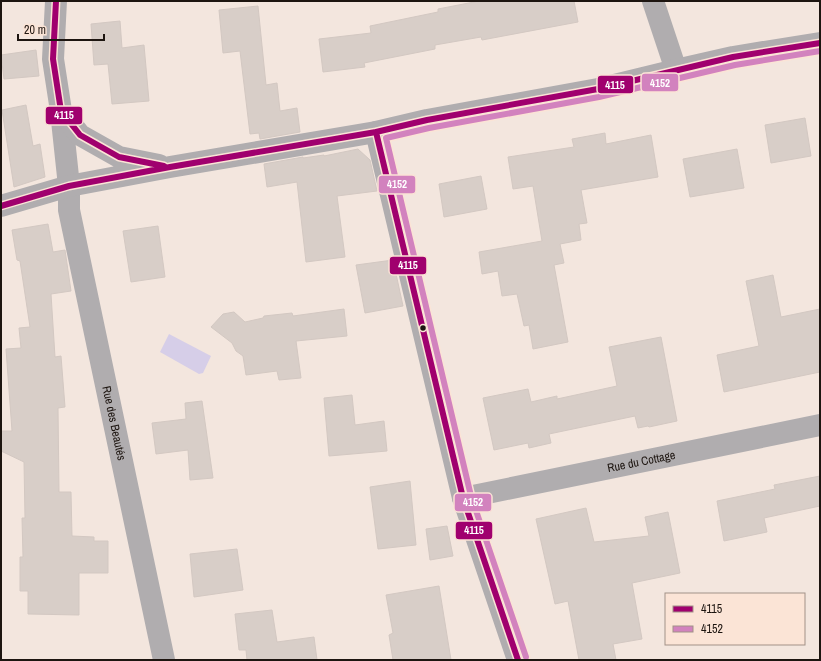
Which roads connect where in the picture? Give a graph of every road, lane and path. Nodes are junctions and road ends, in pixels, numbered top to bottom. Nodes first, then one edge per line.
1 (56, 1) edge
2 (653, 1) edge
3 (820, 43) edge
4 (676, 70) junction
5 (61, 111) junction
6 (376, 132) junction
7 (170, 167) junction
8 (69, 186) junction
9 (1, 206) edge
10 (820, 425) edge
11 (462, 498) junction
12 (164, 660) edge
13 (518, 660) edge

1 - 5 street, Rue des Beautés
2 - 4 street
3 - 4 street
4 - 6 street
5 - 7 street
5 - 8 street, Rue des Beautés
6 - 7 street
6 - 11 street
7 - 8 street
8 - 9 street
8 - 12 street, Rue des Beautés
10 - 11 street, Rue du Cottage
11 - 13 street

